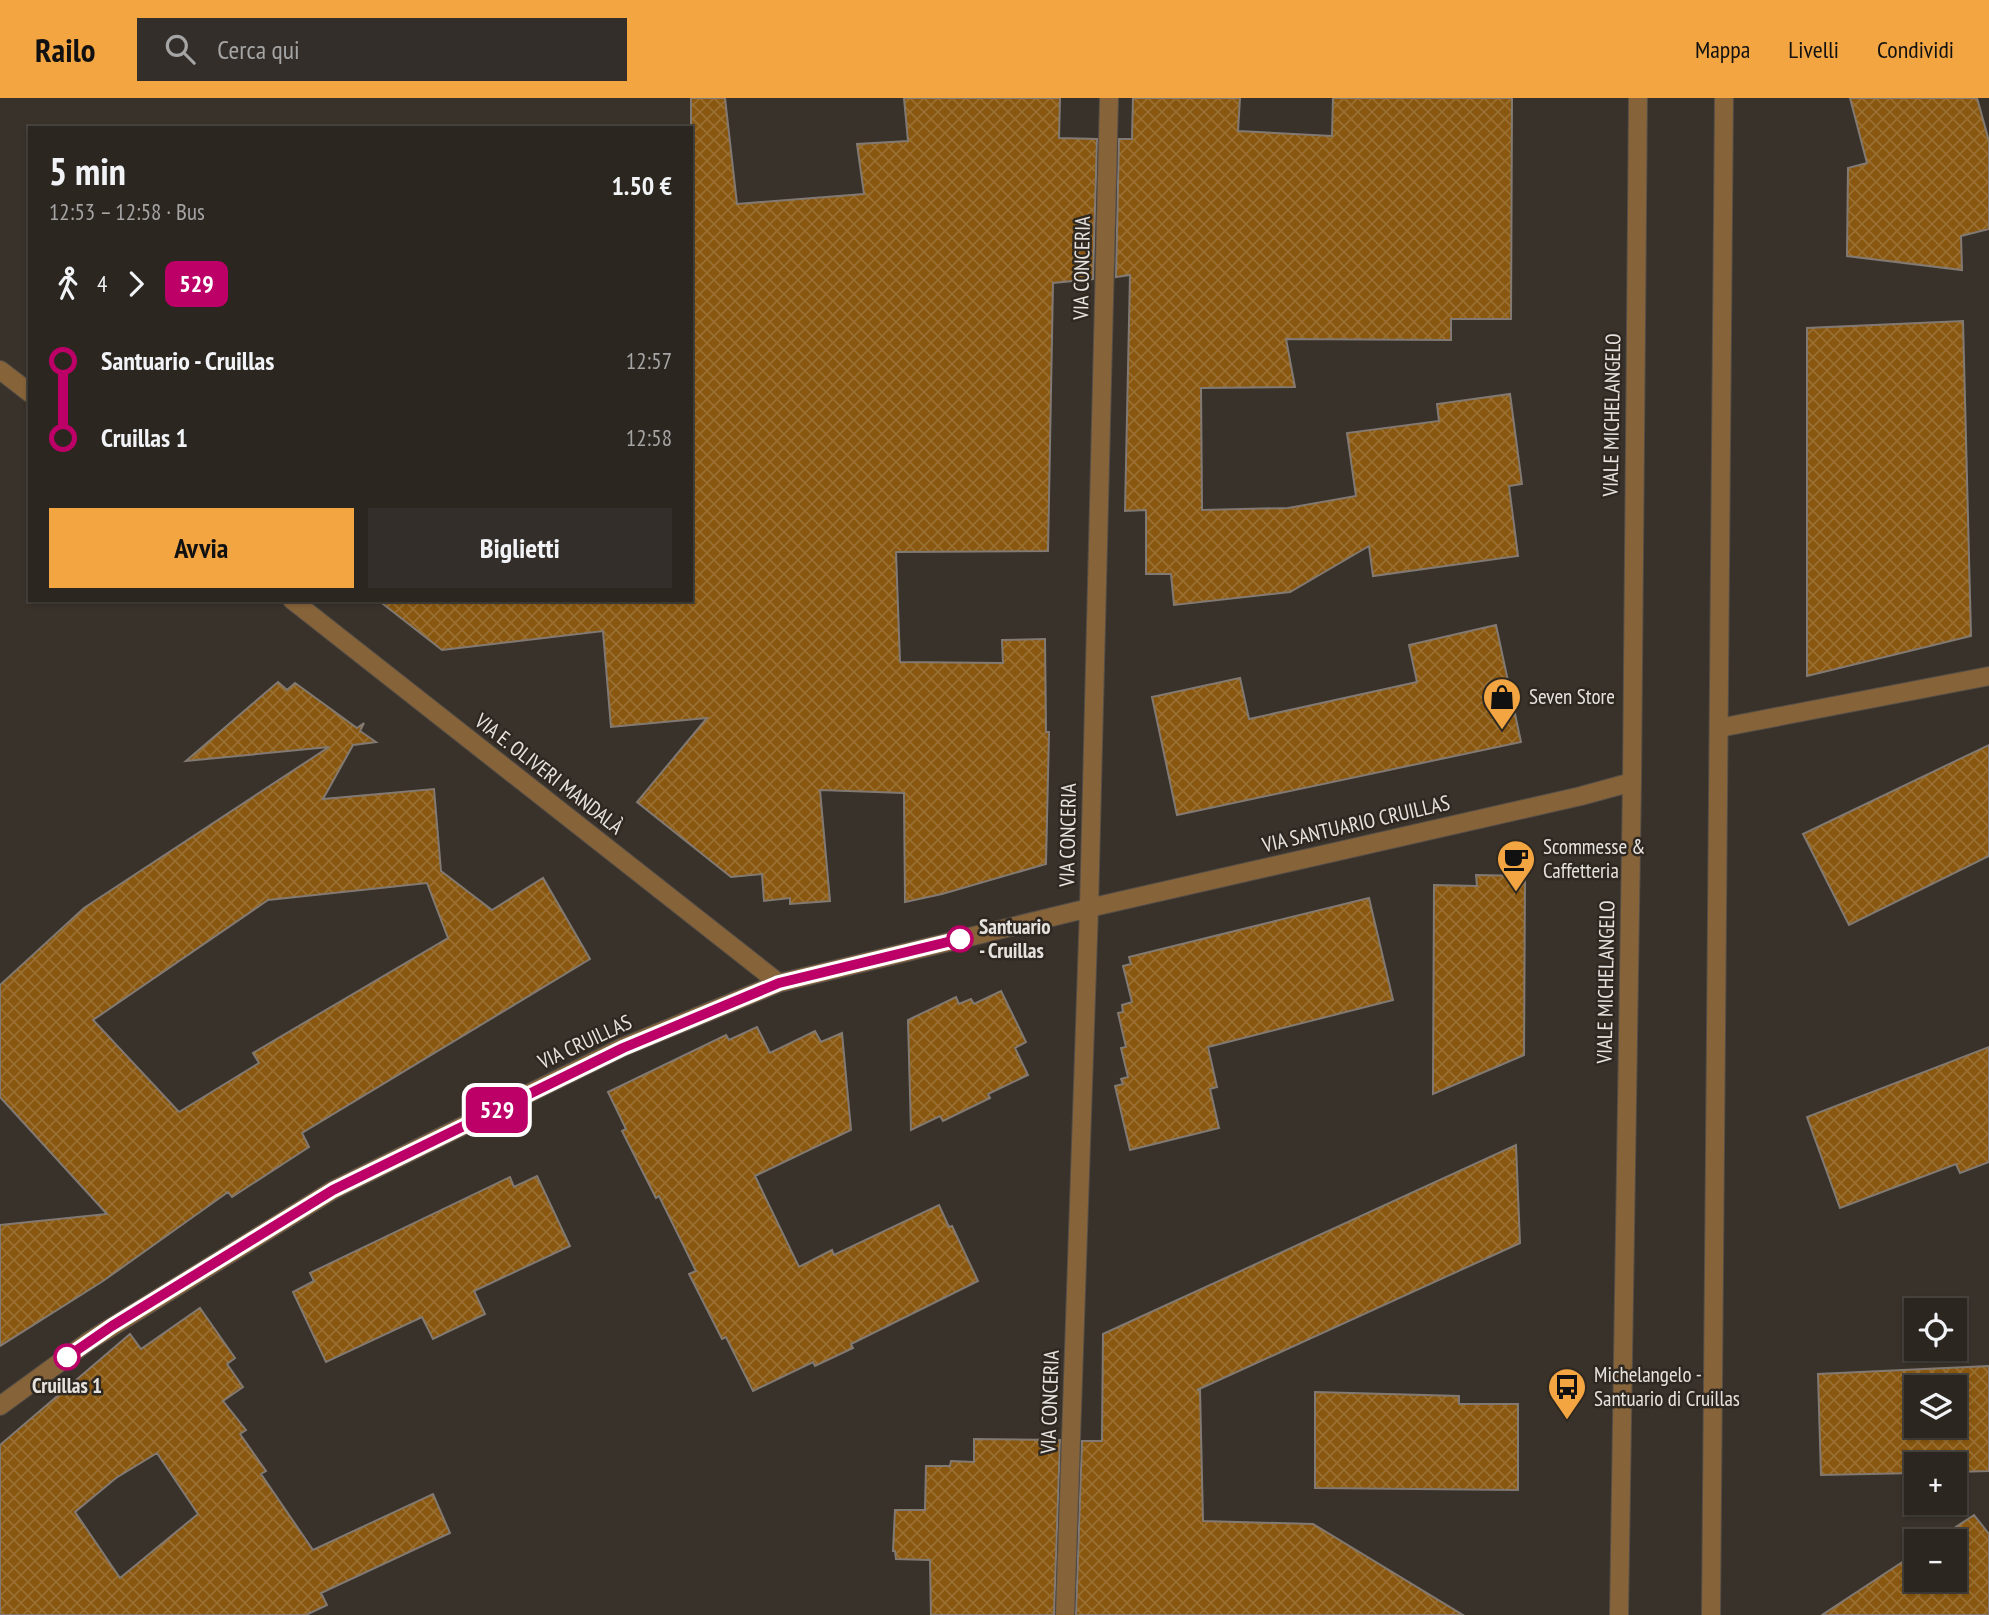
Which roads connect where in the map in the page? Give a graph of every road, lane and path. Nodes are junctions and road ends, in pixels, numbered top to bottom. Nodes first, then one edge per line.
1 (1109, 98) edge
2 (1638, 98) edge
3 (1724, 98) edge
4 (0, 370) edge
5 (28, 391) edge
6 (295, 602) edge
7 (1989, 676) edge
8 (1719, 728) junction
9 (1632, 782) junction
10 (1089, 908) junction
11 (779, 983) junction
12 (0, 1406) edge
13 (1065, 1615) edge
14 (1619, 1615) edge
15 (1711, 1615) edge

1 - 10 street, VIA CONCERIA
2 - 9 street, VIALE MICHELANGELO
3 - 8 street
4 - 5 street
6 - 11 street, VIA E. OLIVERI MANDALÀ
7 - 8 street
8 - 15 street
9 - 10 street, VIA SANTUARIO CRUILLAS
9 - 14 street, VIALE MICHELANGELO
10 - 11 street, VIA CRUILLAS
10 - 13 street, VIA CONCERIA
11 - 12 street, VIA CRUILLAS

